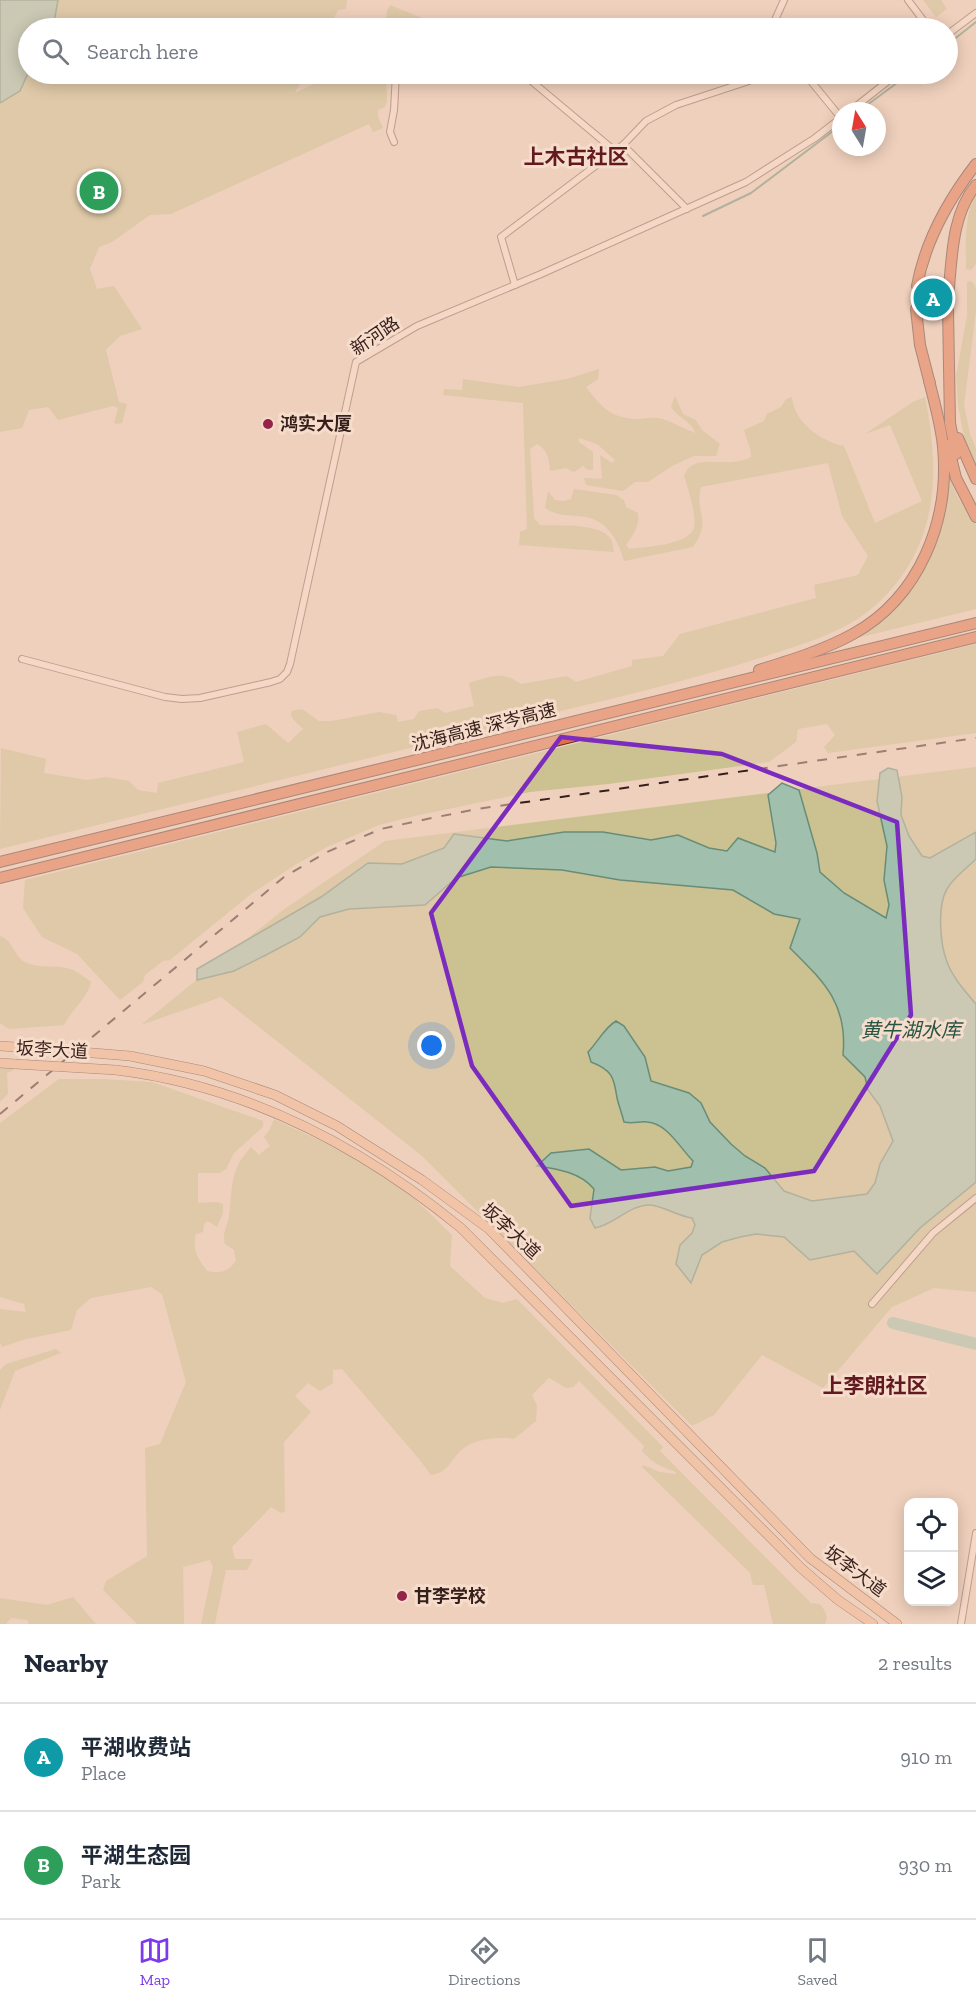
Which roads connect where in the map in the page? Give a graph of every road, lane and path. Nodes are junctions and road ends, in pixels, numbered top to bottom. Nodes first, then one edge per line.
1 (784, 0) edge
2 (908, 0) edge
3 (976, 13) edge
4 (776, 18) edge
5 (922, 18) edge
6 (958, 26) edge
7 (395, 84) edge
8 (535, 84) edge
9 (740, 84) edge
10 (814, 84) edge
11 (884, 84) edge
12 (861, 102) edge
13 (832, 107) edge
14 (832, 125) edge
15 (394, 142) dead end
16 (623, 145) junction
17 (615, 151) junction
18 (976, 164) edge
19 (976, 174) edge
20 (976, 184) edge
21 (976, 193) edge
22 (687, 209) junction
23 (933, 237) junction
24 (953, 239) junction
25 (515, 285) junction
26 (917, 286) tunnel mouth
27 (949, 288) tunnel mouth
28 (916, 309) tunnel mouth
29 (948, 310) tunnel mouth
30 (948, 375) junction
31 (929, 380) junction
32 (976, 479) edge
33 (976, 507) edge
34 (976, 517) edge
35 (976, 623) edge
36 (976, 637) edge
37 (22, 659) dead end
38 (619, 711) junction
39 (0, 862) edge
40 (0, 878) edge
41 (0, 1046) edge
42 (0, 1063) edge
43 (976, 1198) edge
44 (872, 1304) dead end
45 (976, 1533) edge
46 (972, 1577) edge
47 (873, 1624) edge
48 (897, 1624) edge
49 (961, 1624) edge

1 - 4 street
2 - 5 street
3 - 6 street
7 - 15 street
8 - 17 street
9 - 16 street
10 - 13 street
11 - 12 street
14 - 22 street, 新河路
16 - 17 street
16 - 22 street
17 - 25 street
18 - 23 highway
19 - 23 highway
20 - 24 highway
21 - 24 highway
22 - 25 street, 新河路
23 - 26 highway
24 - 27 highway
25 - 37 street, 新河路
28 - 31 highway
29 - 30 highway
30 - 32 highway
30 - 33 highway
31 - 34 highway
31 - 38 highway
35 - 38 highway, 沈海高速 深岑高速
36 - 40 highway, 沈海高速 深岑高速
38 - 39 highway, 沈海高速 深岑高速
41 - 48 main road, 坂李大道, bridge
42 - 47 main road, 坂李大道, bridge
43 - 44 street
45 - 46 street
46 - 49 street

